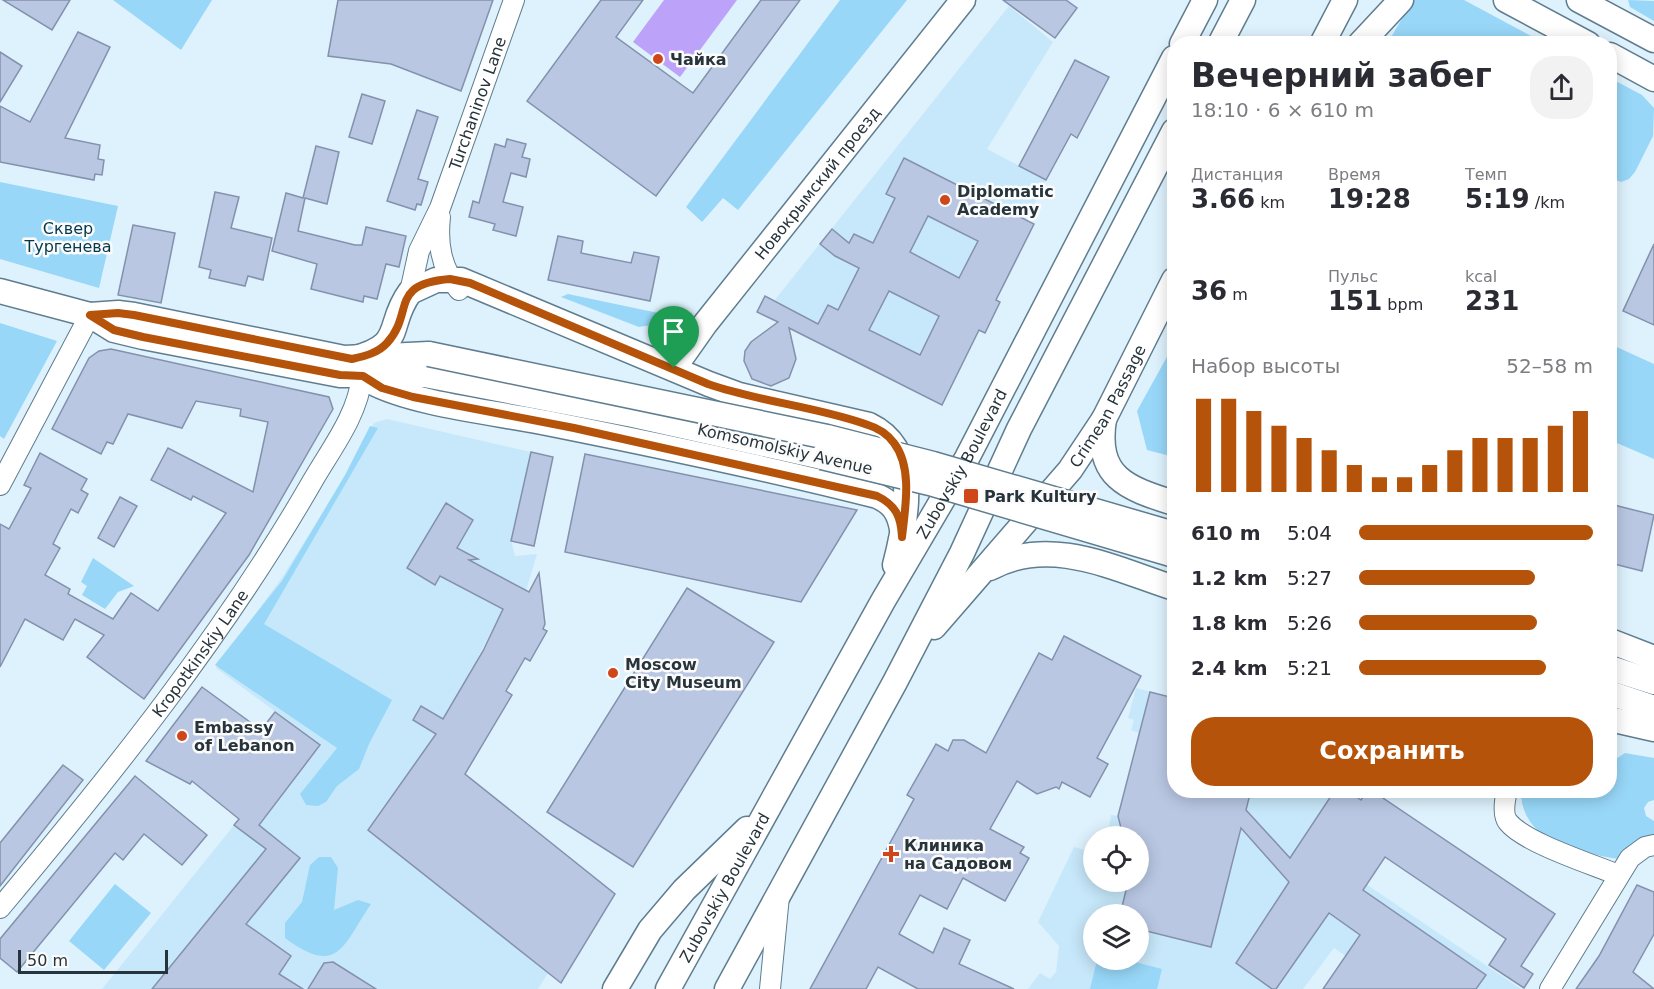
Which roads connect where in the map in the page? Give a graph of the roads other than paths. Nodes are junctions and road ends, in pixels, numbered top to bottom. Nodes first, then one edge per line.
1 (514, 0) edge
2 (963, 0) edge
3 (1204, 0) edge
4 (1243, 0) edge
5 (1345, 0) edge
6 (1401, 0) edge
7 (1506, 0) edge
8 (1580, 0) edge
9 (1186, 36) edge
10 (1224, 36) edge
11 (1327, 36) edge
12 (1367, 36) edge
13 (1573, 36) edge
14 (1654, 40) edge
15 (1617, 59) edge
16 (1167, 72) edge
17 (1654, 79) edge
18 (1167, 144) edge
19 (440, 208) junction
20 (455, 284) junction
21 (0, 291) edge
22 (410, 292) junction
23 (1167, 294) edge
24 (90, 315) junction
25 (427, 365) junction
26 (358, 368) junction
27 (674, 368) junction
28 (1104, 419) junction
29 (0, 485) edge
30 (1167, 501) edge
31 (1167, 502) edge
32 (1167, 532) edge
33 (902, 537) junction
34 (1167, 553) edge
35 (980, 574) junction
36 (1136, 576) junction
37 (1167, 586) edge
38 (883, 601) junction
39 (1617, 644) edge
40 (907, 658) junction
41 (1654, 658) edge
42 (1617, 670) edge
43 (1654, 682) edge
44 (1617, 695) edge
45 (1654, 708) edge
46 (1617, 721) edge
47 (1654, 729) edge
48 (1506, 798) edge
49 (770, 806) junction
50 (1654, 845) edge
51 (1618, 875) junction
52 (779, 896) junction
53 (0, 908) edge
54 (615, 989) edge
55 (668, 989) edge
56 (727, 989) edge
57 (770, 989) edge
58 (1550, 989) edge

1 - 19 street, Turchaninov Lane
2 - 27 main road, Новокрымский проезд
3 - 9 main road
4 - 10 main road
5 - 11 main road
6 - 12 main road
7 - 13 main road
8 - 14 main road
15 - 17 main road
16 - 38 main road, Zubovskiy Boulevard
18 - 40 main road, Zubovskiy Boulevard
19 - 20 street, Turchaninov Lane
19 - 22 street, Turchaninov Lane
20 - 22 main road
20 - 25 main road
20 - 27 main road
21 - 24 main road
22 - 26 main road
23 - 28 main road, Crimean Passage
24 - 26 main road
24 - 29 street
25 - 26 main road
25 - 32 main road, Komsomolskiy Avenue, bridge
25 - 34 main road, Komsomolskiy Avenue, bridge
26 - 33 main road
26 - 53 street, Kropotkinskiy Lane
27 - 33 main road
28 - 30 main road
28 - 35 main road, Crimean Passage
31 - 36 main road
33 - 38 main road
35 - 36 main road
35 - 40 main road, Crimean Passage
36 - 37 main road
38 - 49 main road, Zubovskiy Boulevard
39 - 41 main road
40 - 52 main road, Zubovskiy Boulevard
42 - 43 main road
44 - 45 main road
46 - 47 main road
48 - 51 street
49 - 54 main road
49 - 55 main road, Zubovskiy Boulevard
50 - 51 street
51 - 58 street
52 - 56 main road, Zubovskiy Boulevard
52 - 57 street

